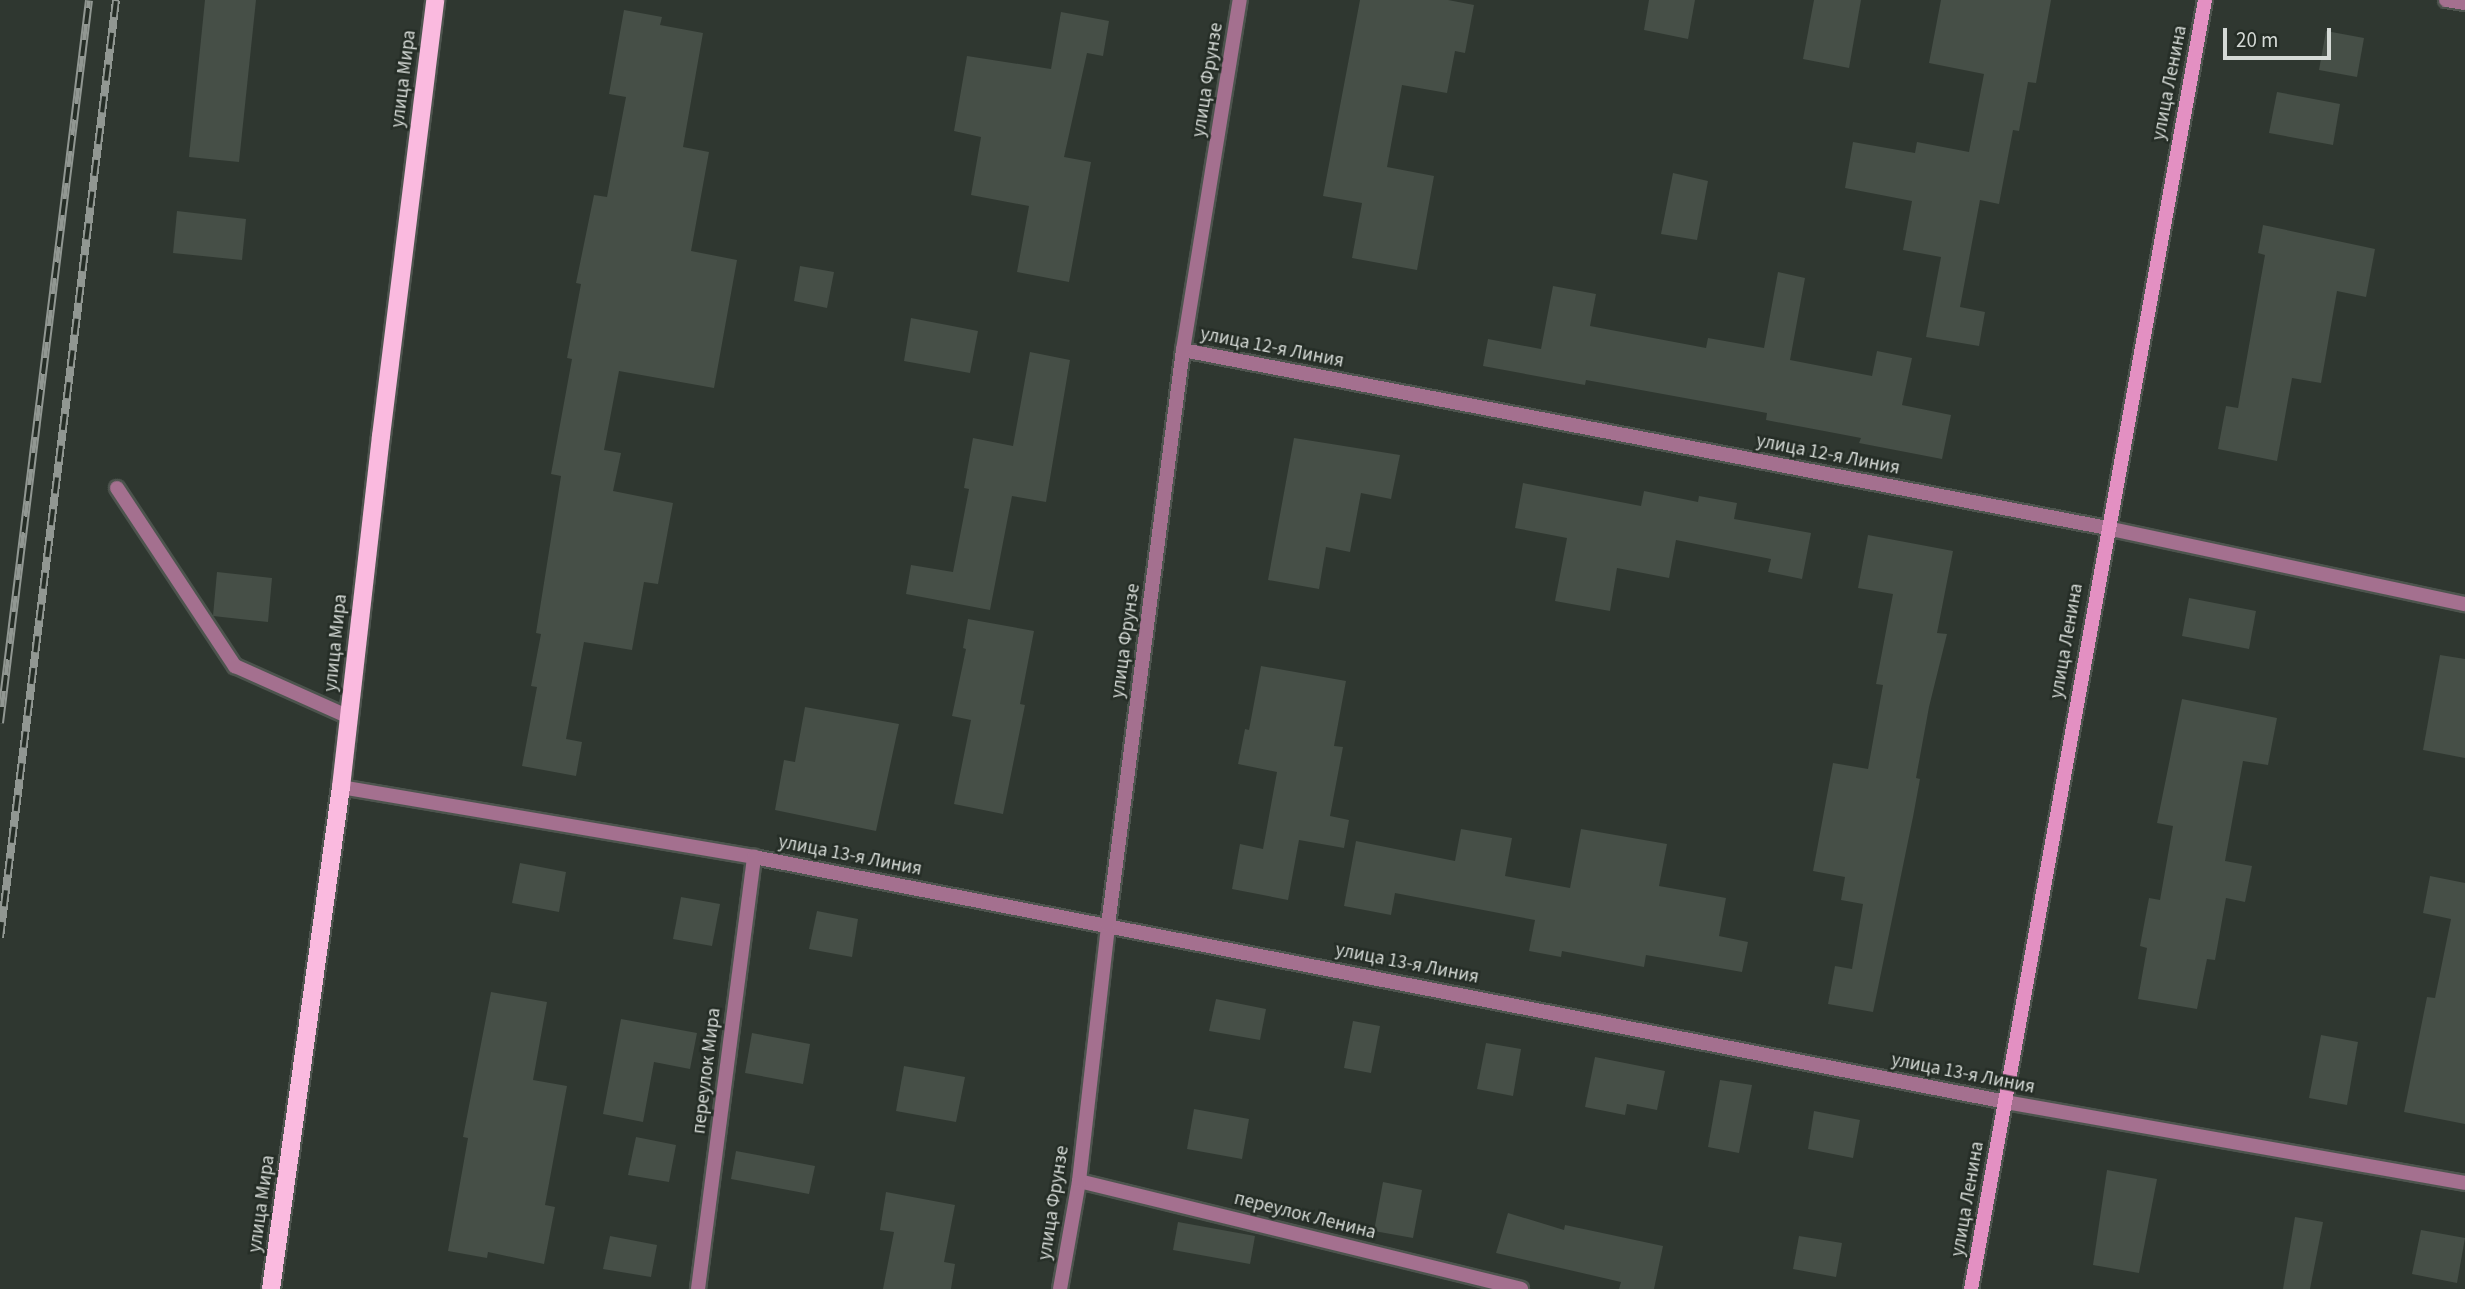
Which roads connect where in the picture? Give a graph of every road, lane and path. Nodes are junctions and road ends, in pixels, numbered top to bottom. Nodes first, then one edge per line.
1 (435, 0) edge
2 (1240, 0) edge
3 (2205, 0) edge
4 (2446, 0) edge
5 (2465, 3) edge
6 (1183, 351) junction
7 (117, 488) dead end
8 (2107, 528) junction
9 (2465, 604) edge
10 (349, 717) junction
11 (341, 787) junction
12 (754, 857) junction
13 (1108, 925) junction
14 (2006, 1102) junction
15 (1079, 1181) junction
16 (2465, 1183) edge
17 (271, 1289) edge
18 (698, 1289) edge
19 (1060, 1289) edge
20 (1521, 1289) edge
21 (1971, 1289) edge

1 - 10 main road, улица Мира
2 - 6 street, улица Фрунзе
3 - 8 main road, улица Ленина
4 - 5 street
6 - 8 street, улица 12-я Линия
6 - 13 street, улица Фрунзе
7 - 10 street
8 - 9 street, улица 12-я Линия
8 - 14 main road, улица Ленина
10 - 11 main road, улица Мира
11 - 12 street, улица 13-я Линия
11 - 17 main road, улица Мира
12 - 13 street, улица 13-я Линия
12 - 18 street, переулок Мира
13 - 14 street, улица 13-я Линия
13 - 15 street, улица Фрунзе
14 - 16 street, улица 13-я Линия
14 - 21 main road, улица Ленина
15 - 19 street, улица Фрунзе
15 - 20 street, переулок Ленина

